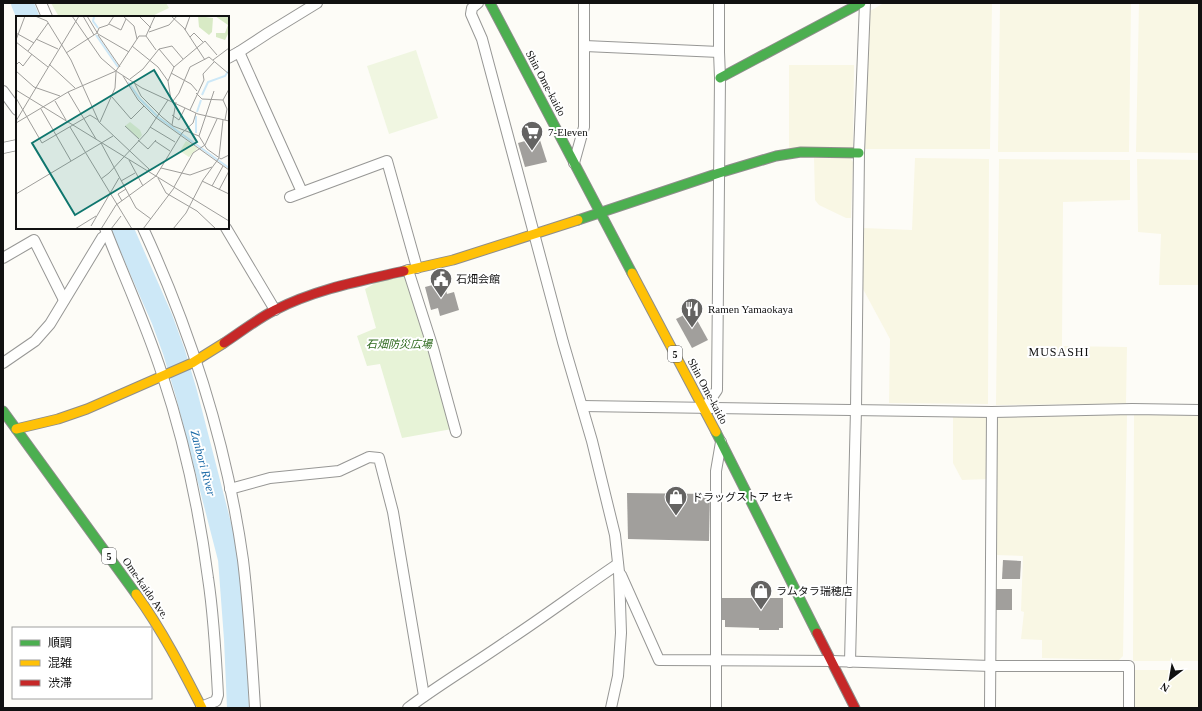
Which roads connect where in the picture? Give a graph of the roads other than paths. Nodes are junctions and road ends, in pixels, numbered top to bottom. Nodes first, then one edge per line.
1 (41, 3) edge
2 (317, 3) edge
3 (478, 3) edge
4 (490, 3) edge
5 (584, 3) edge
6 (719, 3) edge
7 (861, 3) edge
8 (865, 3) edge
9 (47, 16) edge
10 (584, 46) junction
11 (239, 52) junction
12 (719, 52) junction
13 (229, 57) edge
14 (720, 78) junction
15 (3, 91) edge
16 (16, 109) edge
17 (16, 146) edge
18 (3, 148) edge
19 (859, 154) junction
20 (574, 163) junction
21 (720, 173) junction
22 (302, 192) junction
23 (290, 197) dead end
24 (601, 213) junction
25 (143, 229) edge
26 (227, 229) edge
27 (106, 231) edge
28 (534, 234) junction
29 (3, 258) edge
30 (413, 269) junction
31 (64, 300) junction
32 (275, 310) junction
33 (194, 362) junction
34 (3, 363) edge
35 (164, 375) junction
36 (582, 406) junction
37 (704, 409) junction
38 (856, 409) junction
39 (1199, 410) edge
40 (992, 412) junction
41 (4, 415) edge
42 (16, 429) junction
43 (456, 432) dead end
44 (721, 442) junction
45 (230, 489) junction
46 (619, 568) junction
47 (716, 660) junction
48 (832, 662) junction
49 (850, 662) junction
50 (991, 666) junction
51 (424, 696) junction
52 (201, 707) edge
53 (255, 708) edge
54 (408, 708) edge
55 (611, 708) edge
56 (716, 708) edge
57 (855, 708) edge
58 (990, 708) edge
59 (1129, 708) edge

1 - 9 street
2 - 11 street
3 - 28 street
4 - 20 main road, Shin Ome-kaido / 5
5 - 10 street
6 - 12 street
7 - 14 main road
8 - 19 street
10 - 12 street
10 - 20 street
11 - 13 street
11 - 22 street
12 - 14 street
14 - 21 street
15 - 16 street
17 - 18 street
19 - 21 main road
19 - 38 street
20 - 24 main road, Shin Ome-kaido / 5
21 - 24 main road
21 - 37 street
22 - 23 street
22 - 30 street
24 - 28 main road
24 - 37 main road, Shin Ome-kaido / 5
25 - 33 street
26 - 32 street
27 - 31 street
27 - 35 street
28 - 30 main road
28 - 36 street
29 - 31 street
30 - 32 main road
30 - 43 street
31 - 34 street
32 - 33 main road
33 - 35 main road
33 - 45 street
35 - 42 main road
35 - 52 street
36 - 37 street
36 - 46 street
37 - 38 street
37 - 44 main road, Shin Ome-kaido / 5
38 - 40 street
38 - 49 street
39 - 40 street
40 - 50 street
41 - 42 main road, Ome-kaido Ave. / 5
42 - 52 main road, Ome-kaido Ave. / 5
44 - 47 street
44 - 48 main road, Shin Ome-kaido / 5
45 - 51 street
45 - 53 street
46 - 47 street
46 - 51 street
46 - 55 street
47 - 48 street
47 - 56 street
48 - 49 street
48 - 57 main road, Shin Ome-kaido / 5
49 - 50 street
50 - 58 street
50 - 59 street
51 - 54 street

